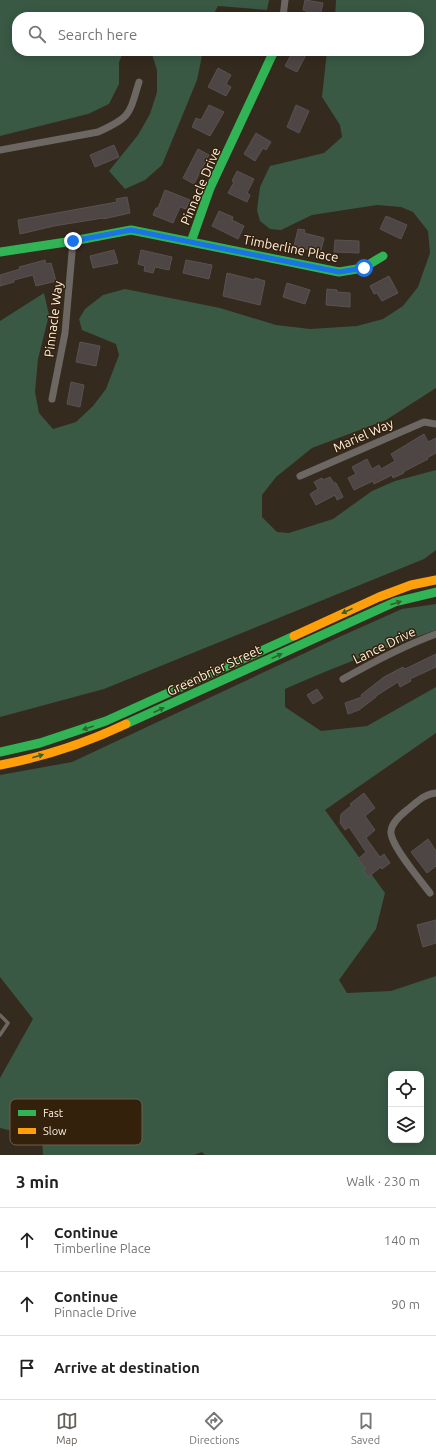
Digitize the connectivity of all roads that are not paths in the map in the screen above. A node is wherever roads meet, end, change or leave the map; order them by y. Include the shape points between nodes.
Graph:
1 (285, 0) edge
2 (284, 12) edge
3 (272, 56) edge
4 (139, 82) dead end
5 (0, 150) edge
6 (73, 241) junction
7 (191, 242) junction
8 (0, 252) edge
9 (383, 256) dead end
10 (52, 399) dead end
11 (436, 424) edge
12 (300, 476) dead end
13 (436, 580) edge
14 (436, 592) edge
15 (436, 634) edge
16 (343, 679) dead end
17 (110, 719) junction
18 (114, 730) junction
19 (0, 752) edge
20 (0, 765) edge
21 (436, 793) edge
22 (430, 893) dead end
23 (0, 1016) edge
24 (0, 1034) edge

1 - 2 street
3 - 7 main road, Pinnacle Drive via 210,188
4 - 5 street via 129,112 122,121 98,132
6 - 7 main road, Pinnacle Drive via 131,230
6 - 8 main road, Pinnacle Drive
6 - 10 street, Pinnacle Way via 66,333
7 - 9 main road, Timberline Place via 339,272 364,268
11 - 12 street, Mariel Way via 424,422
13 -> 17 main road, Greenbrier Street via 411,585 379,597
18 -> 14 main road, Greenbrier Street via 377,610 396,602
15 - 16 street, Lance Drive via 369,664
17 - 18 lane
17 -> 19 main road, Greenbrier Street via 59,738
20 -> 18 main road, Greenbrier Street via 67,748
21 - 22 street via 424,796 400,816 391,832 399,852
23 - 24 lane via 8,1023

